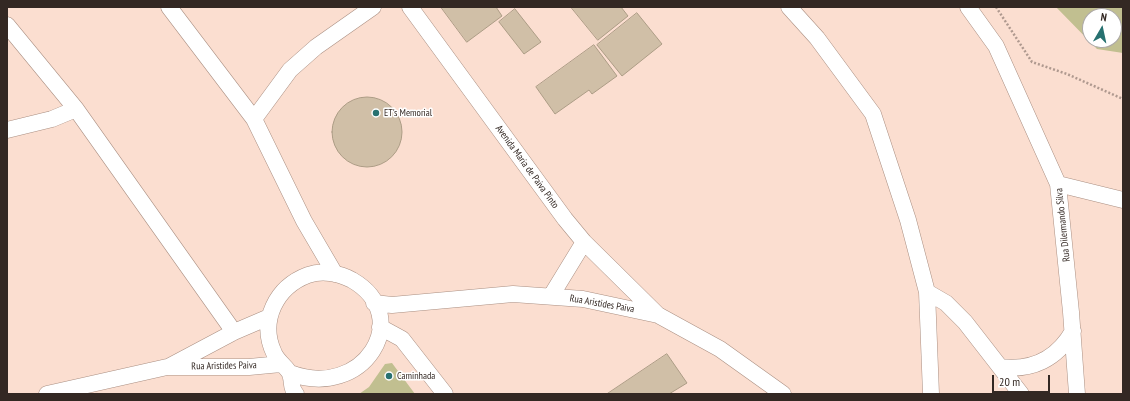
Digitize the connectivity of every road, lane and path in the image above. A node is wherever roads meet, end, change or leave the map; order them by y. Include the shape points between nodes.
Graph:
1 (169, 7) edge
2 (373, 7) edge
3 (410, 7) edge
4 (789, 7) edge
5 (968, 7) edge
6 (996, 7) edge
7 (7, 25) edge
8 (1123, 99) edge
9 (76, 109) junction
10 (254, 119) junction
11 (7, 130) edge
12 (1058, 184) junction
13 (1123, 200) edge
14 (584, 242) junction
15 (335, 274) junction
16 (927, 292) junction
17 (551, 296) junction
18 (374, 303) junction
19 (658, 315) junction
20 (269, 317) junction
21 (380, 327) junction
22 (1073, 331) junction
23 (234, 332) junction
24 (167, 367) junction
25 (1000, 367) junction
26 (285, 369) junction
27 (47, 394) edge
28 (296, 394) edge
29 (445, 394) edge
30 (783, 394) edge
31 (931, 394) edge
32 (1021, 394) edge
33 (1077, 394) edge

1 - 10 street
2 - 10 street via 316,47 290,70
3 - 14 street, Avenida Maria de Paiva Pinto
4 - 16 street via 817,38 873,114 908,220
5 - 12 street, Rua Dilermando Silva via 996,46
6 - 8 path via 1032,62 1067,74
7 - 9 street
9 - 11 street via 52,119
9 - 23 street
10 - 15 street via 304,221
12 - 13 street
12 - 22 street, Rua Dilermando Silva
14 - 17 street
14 - 19 street, Avenida Maria de Paiva Pinto
15 - 18 street via 358,284
15 - 20 street via 310,274 288,286 279,294
16 - 25 street via 946,304 965,322
16 - 31 street
17 - 18 street, Rua Aristides Paiva via 513,294 392,305
17 - 19 street, Rua Aristides Paiva via 583,299
18 - 21 street
19 - 30 street, Rua Aristides Paiva via 720,349
20 - 23 street, Rua Aristides Paiva
20 - 26 street via 270,342
21 - 26 street via 376,352 360,372 350,379 338,383 313,384
21 - 29 street via 402,339
22 - 25 street via 1059,351 1039,364 1013,369
22 - 33 street, Rua Dilermando Silva
23 - 24 street, Rua Aristides Paiva
24 - 26 street, Rua Aristides Paiva
24 - 27 street, Rua Aristides Paiva
25 - 32 street
26 - 28 street via 292,390

